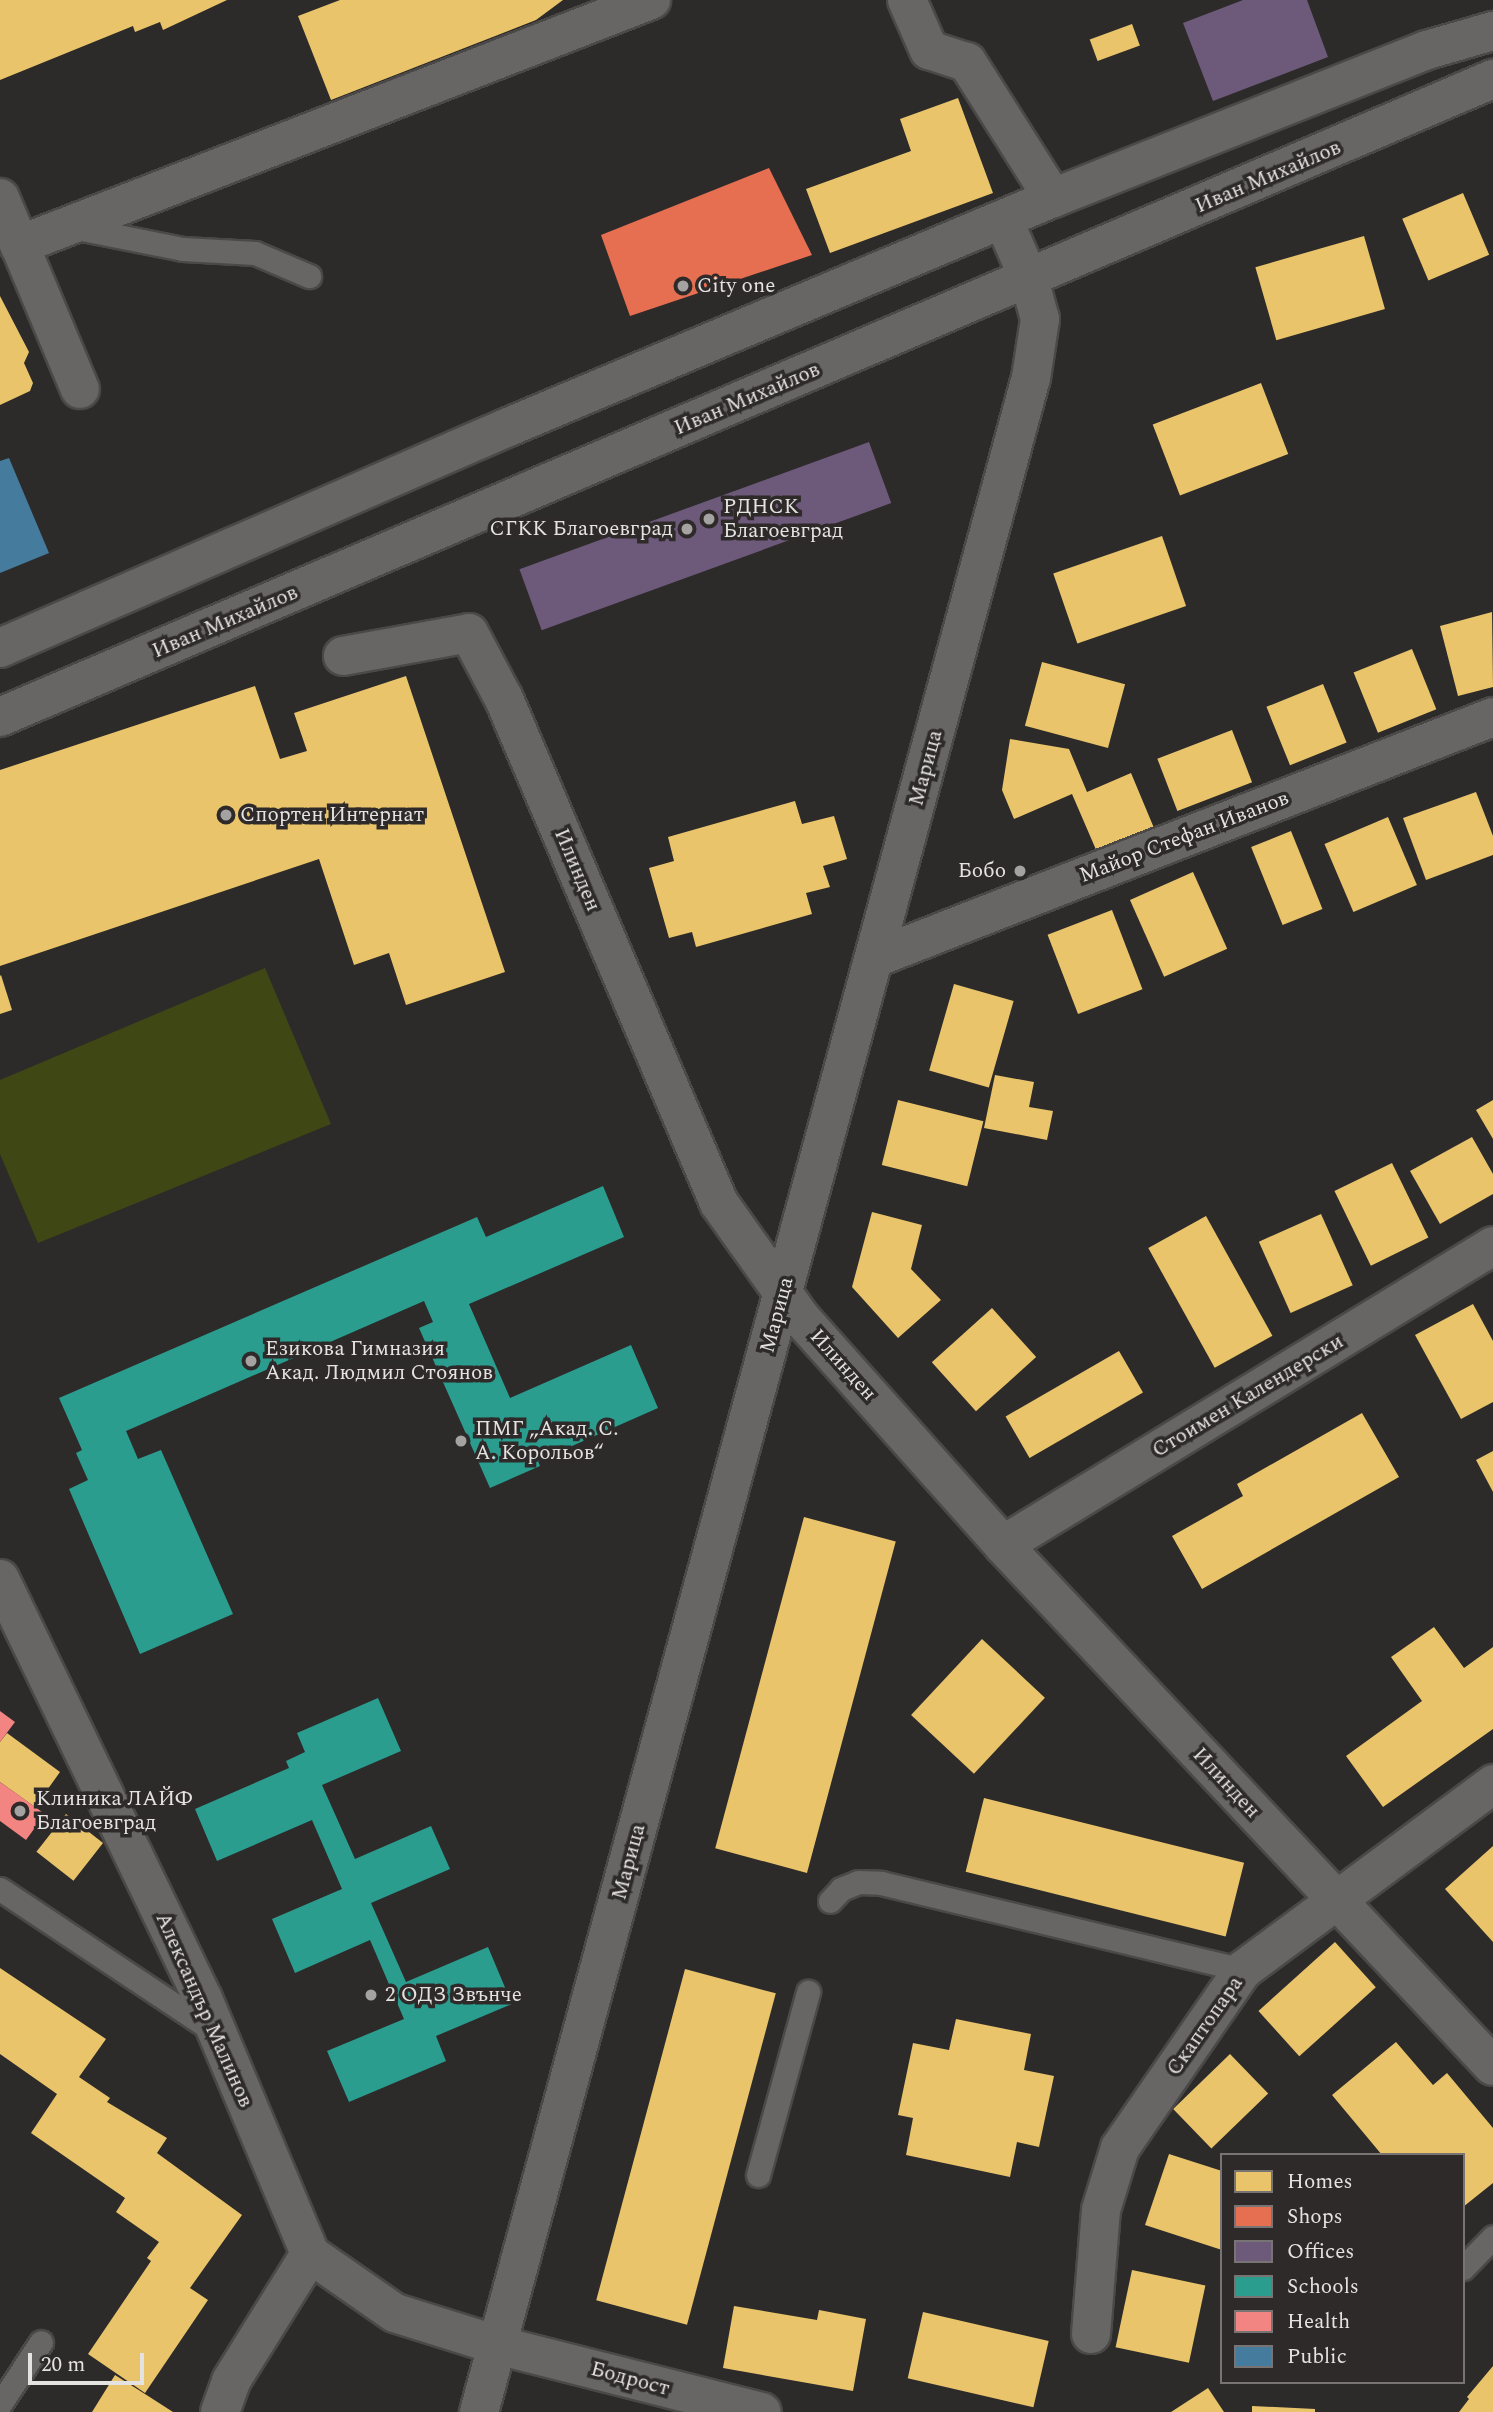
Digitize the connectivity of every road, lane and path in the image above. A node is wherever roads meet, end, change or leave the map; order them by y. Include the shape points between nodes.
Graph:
1 (650, 0) edge
2 (908, 0) edge
3 (1493, 31) edge
4 (1493, 79) edge
5 (0, 198) edge
6 (1053, 198) junction
7 (1003, 219) junction
8 (72, 227) junction
9 (19, 245) junction
10 (309, 276) dead end
11 (1029, 279) junction
12 (80, 389) dead end
13 (0, 648) edge
14 (343, 656) dead end
15 (1493, 716) edge
16 (0, 717) edge
17 (875, 958) junction
18 (1493, 1246) edge
19 (784, 1292) junction
20 (1003, 1545) junction
21 (0, 1579) edge
22 (8, 1629) edge
23 (1493, 1784) edge
24 (0, 1889) edge
25 (830, 1901) dead end
26 (1338, 1903) junction
27 (1243, 1970) junction
28 (808, 1992) dead end
29 (218, 2033) junction
30 (1493, 2066) edge
31 (758, 2175) dead end
32 (1493, 2237) edge
33 (310, 2254) junction
34 (1465, 2266) edge
35 (1091, 2334) dead end
36 (41, 2342) dead end
37 (497, 2345) junction
38 (0, 2403) edge
39 (220, 2412) edge
40 (479, 2412) edge
41 (762, 2412) edge

1 - 8 street
2 - 6 street via 929,50 967,62
3 - 6 street via 1427,50
4 - 11 street, Иван Михайлов
5 - 9 street
6 - 7 street
7 - 11 street, Марица
7 - 13 street
8 - 9 street
8 - 10 lane via 183,249 256,253
9 - 12 street
11 - 16 street, Иван Михайлов
11 - 17 street, Марица via 1040,319 1031,378
14 - 19 street, Илинден via 469,633 504,699 719,1203
15 - 17 street, Майор Стефан Иванов
17 - 19 street, Марица
18 - 20 street, Стоимен Календерски
19 - 20 street, Илинден via 800,1317
19 - 37 street, Марица
20 - 26 street, Илинден
21 - 22 street, Александър Малинов
22 - 29 street, Александър Малинов
23 - 26 street, Скаптопара
24 - 29 lane
25 - 27 lane via 841,1889 858,1882 881,1883
26 - 27 street, Скаптопара
26 - 30 street, Илинден
27 - 35 street, Скаптопара via 1120,2148 1101,2210
28 - 31 lane
29 - 33 street, Александър Малинов
32 - 34 lane
33 - 37 street via 395,2314
33 - 39 street via 231,2381
36 - 38 lane
37 - 40 street, Марица
37 - 41 street, Бодрост

